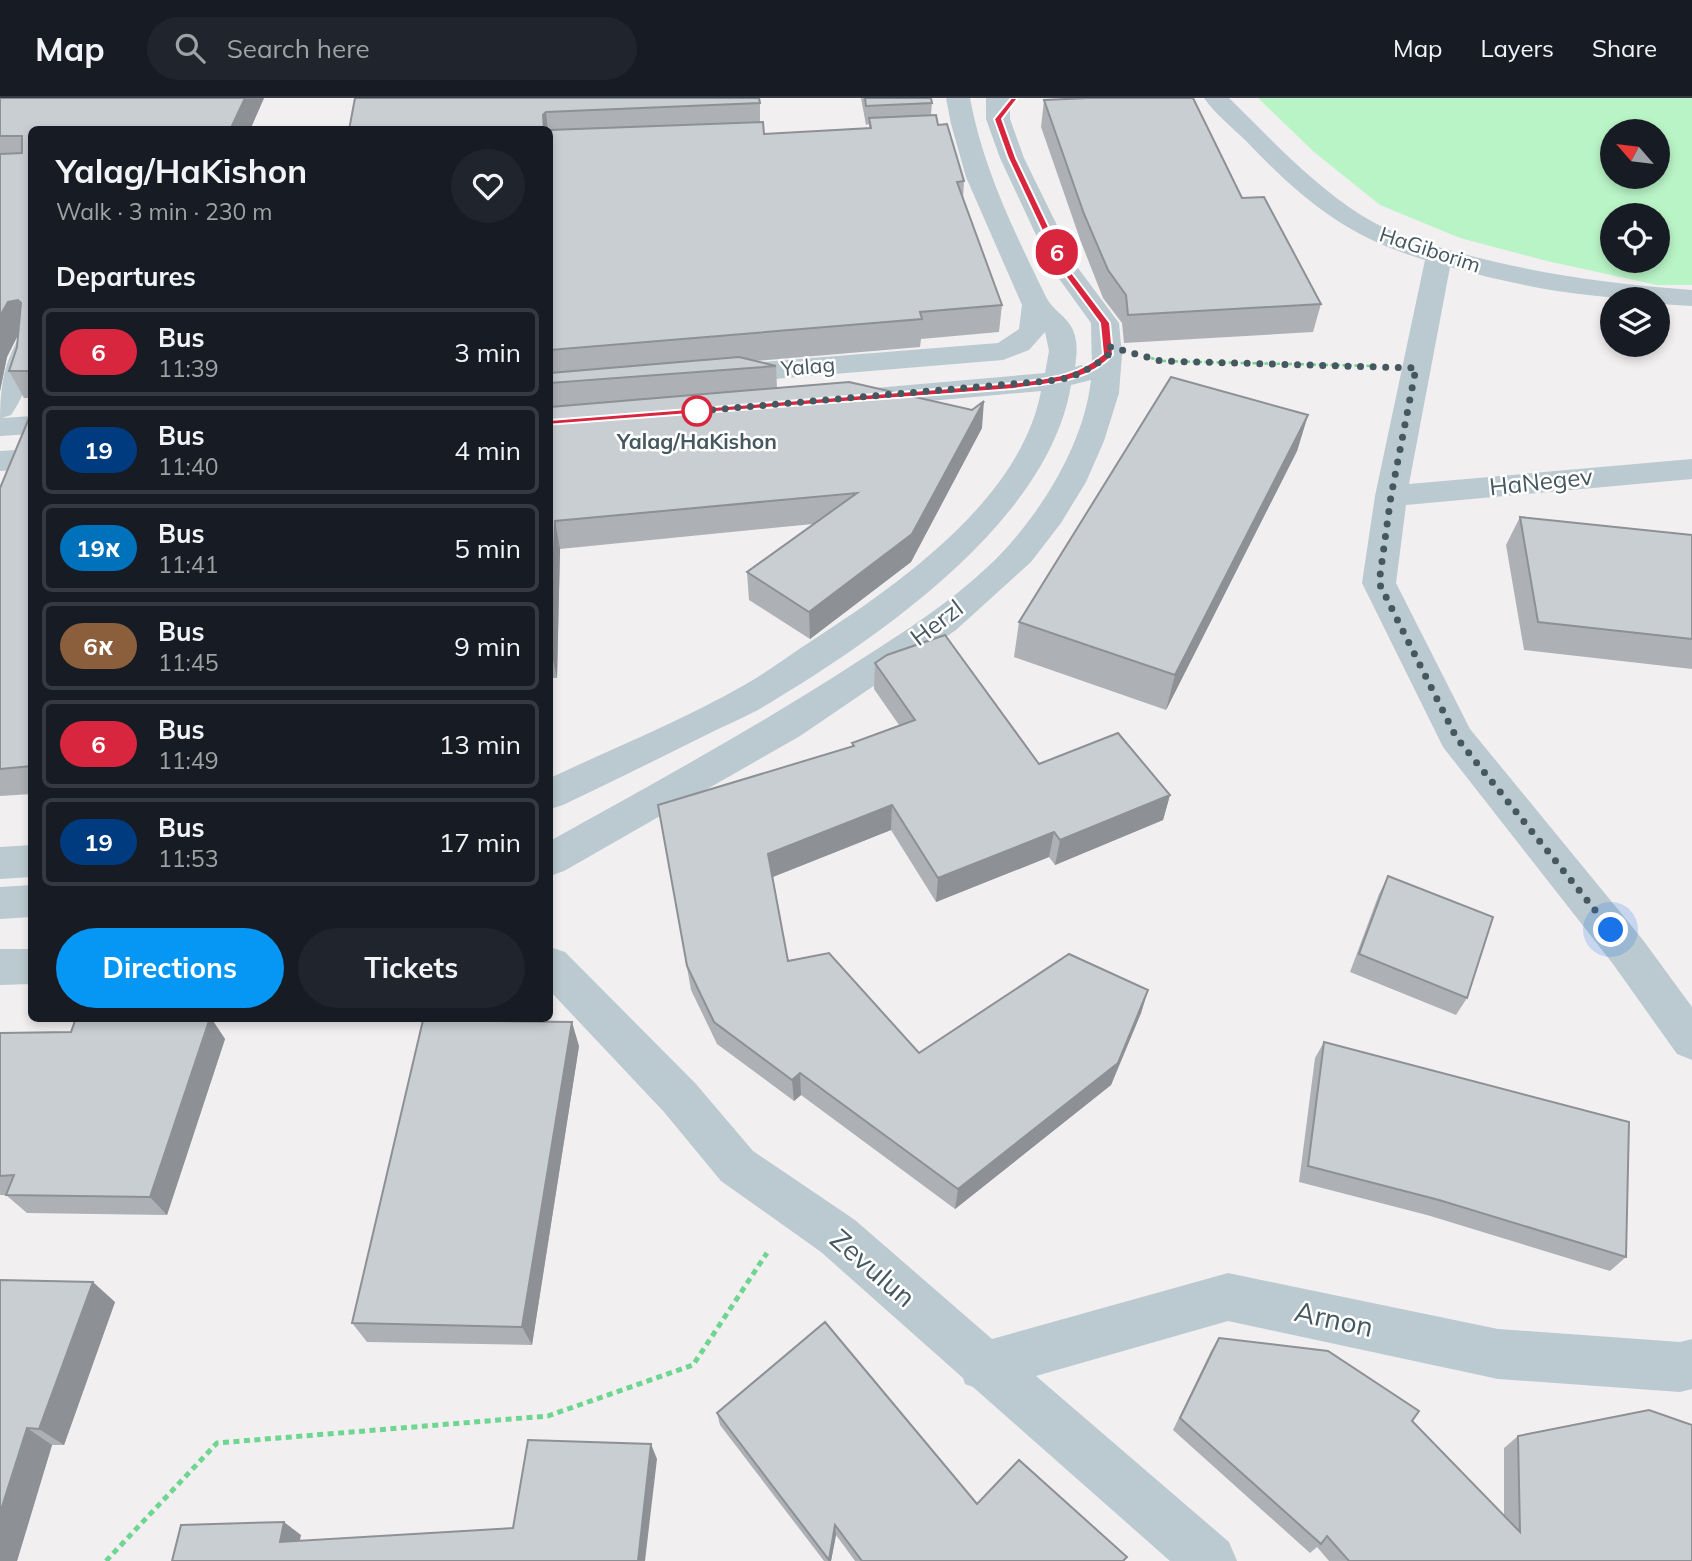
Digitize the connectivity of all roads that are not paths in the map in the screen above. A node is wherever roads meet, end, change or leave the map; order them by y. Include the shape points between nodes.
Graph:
1 (1216, 98) edge
2 (1003, 105) edge
3 (954, 116) edge
4 (1439, 256) junction
5 (1692, 298) edge
6 (1036, 305) junction
7 (28, 347) edge
8 (1108, 351) junction
9 (701, 376) edge
10 (1058, 380) junction
11 (822, 401) edge
12 (0, 409) edge
13 (28, 425) edge
14 (0, 427) edge
15 (28, 458) edge
16 (0, 461) edge
17 (1692, 469) edge
18 (1391, 496) junction
19 (553, 794) edge
20 (553, 858) edge
21 (28, 861) edge
22 (0, 863) edge
23 (28, 901) edge
24 (0, 903) edge
25 (0, 967) edge
26 (28, 967) edge
27 (553, 967) edge
28 (1692, 1041) edge
29 (1692, 1364) edge
30 (983, 1366) junction
31 (1210, 1561) edge

1 - 4 street, HaGiborim via 1352,221
2 - 8 street via 1012,158 1065,269 1105,323
3 - 6 street
4 - 5 street, HaGiborim via 1550,282
4 - 18 street
6 - 9 street, Yalag via 1034,330 1003,351
6 - 10 street, Herzl via 1059,329 1063,351
7 - 12 street
8 - 10 street via 1093,368
8 - 20 street, Herzl via 1104,393 1089,441 1050,516 1019,554 944,622 787,726
10 - 11 street
10 - 19 street, Herzl via 1040,441 1013,482 975,532 900,599 758,693
13 - 14 street
15 - 16 street
17 - 18 street, HaNegev
18 - 28 street via 1379,583 1456,737 1628,952
21 - 22 street
23 - 24 street
25 - 26 street
27 - 30 street, Zevulun via 680,1098 737,1166 838,1236
29 - 30 street, Arnon via 1680,1367 1498,1353 1228,1297
30 - 31 street, Zevulun

